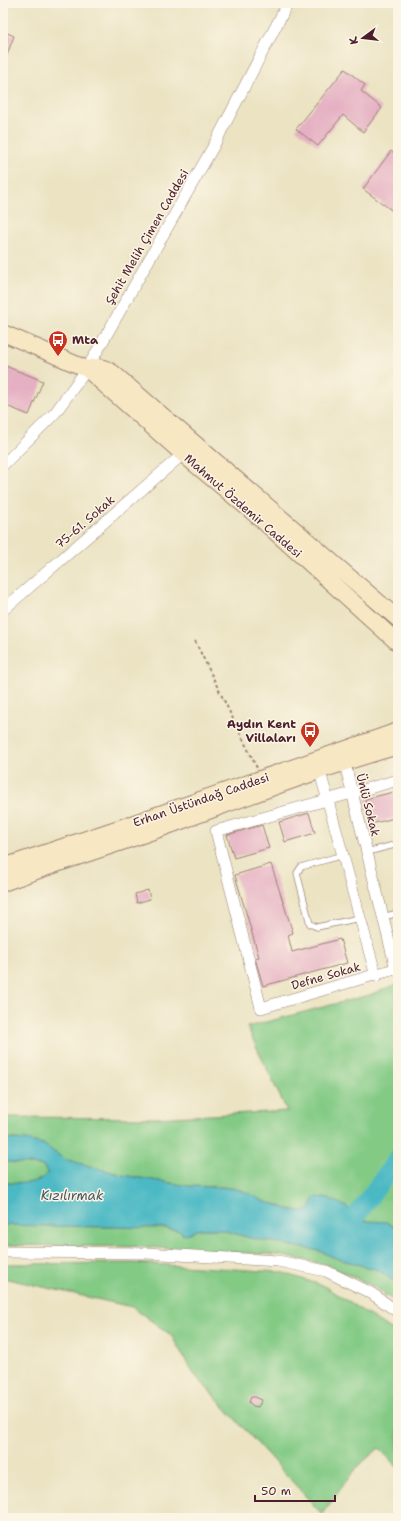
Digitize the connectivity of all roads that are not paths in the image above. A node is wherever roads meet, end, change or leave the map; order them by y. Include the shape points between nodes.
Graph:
1 (288, 3) edge
2 (3, 333) edge
3 (87, 369) junction
4 (183, 454) junction
5 (3, 466) edge
6 (3, 610) edge
7 (398, 619) edge
8 (398, 643) edge
9 (398, 731) edge
10 (398, 746) edge
11 (345, 764) junction
12 (320, 772) junction
13 (398, 780) edge
14 (352, 793) junction
15 (328, 799) junction
16 (398, 844) edge
17 (367, 852) junction
18 (343, 855) junction
19 (3, 867) edge
20 (3, 883) edge
21 (398, 913) edge
22 (383, 917) junction
23 (360, 918) junction
24 (397, 969) edge
25 (376, 976) junction
26 (3, 1252) edge
27 (398, 1312) edge

1 - 3 street, Şehit Melih Çimen Caddesi via 213,147
2 - 3 street, Mahmut Özdemir Caddesi
3 - 4 street, Mahmut Özdemir Caddesi
3 - 5 street, Şehit Melih Çimen Caddesi via 56,413
3 - 7 street, Mahmut Özdemir Caddesi via 96,366 113,373
4 - 6 street, 75-61. Sokak
4 - 8 street, Mahmut Özdemir Caddesi via 261,519
9 - 19 street, Erhan Üstündağ Caddesi
10 - 11 street, Erhan Üstündağ Caddesi
11 - 12 street, Erhan Üstündağ Caddesi
11 - 14 street, Ünlü Sokak
12 - 15 street
12 - 20 street, Erhan Üstündağ Caddesi
13 - 14 street
14 - 15 street
14 - 17 street, Ünlü Sokak
15 - 18 street
15 - 25 street, Defne Sokak via 216,831 261,1008
16 - 17 lane, Ünlü Sokak
17 - 22 street, Ünlü Sokak
18 - 23 street
18 - 23 lane via 301,867 297,873 310,924 317,927
21 - 22 lane
22 - 24 street, Ünlü Sokak
23 - 25 street
24 - 25 street, Defne Sokak
26 - 27 street via 146,1253 278,1261 326,1271 372,1293

